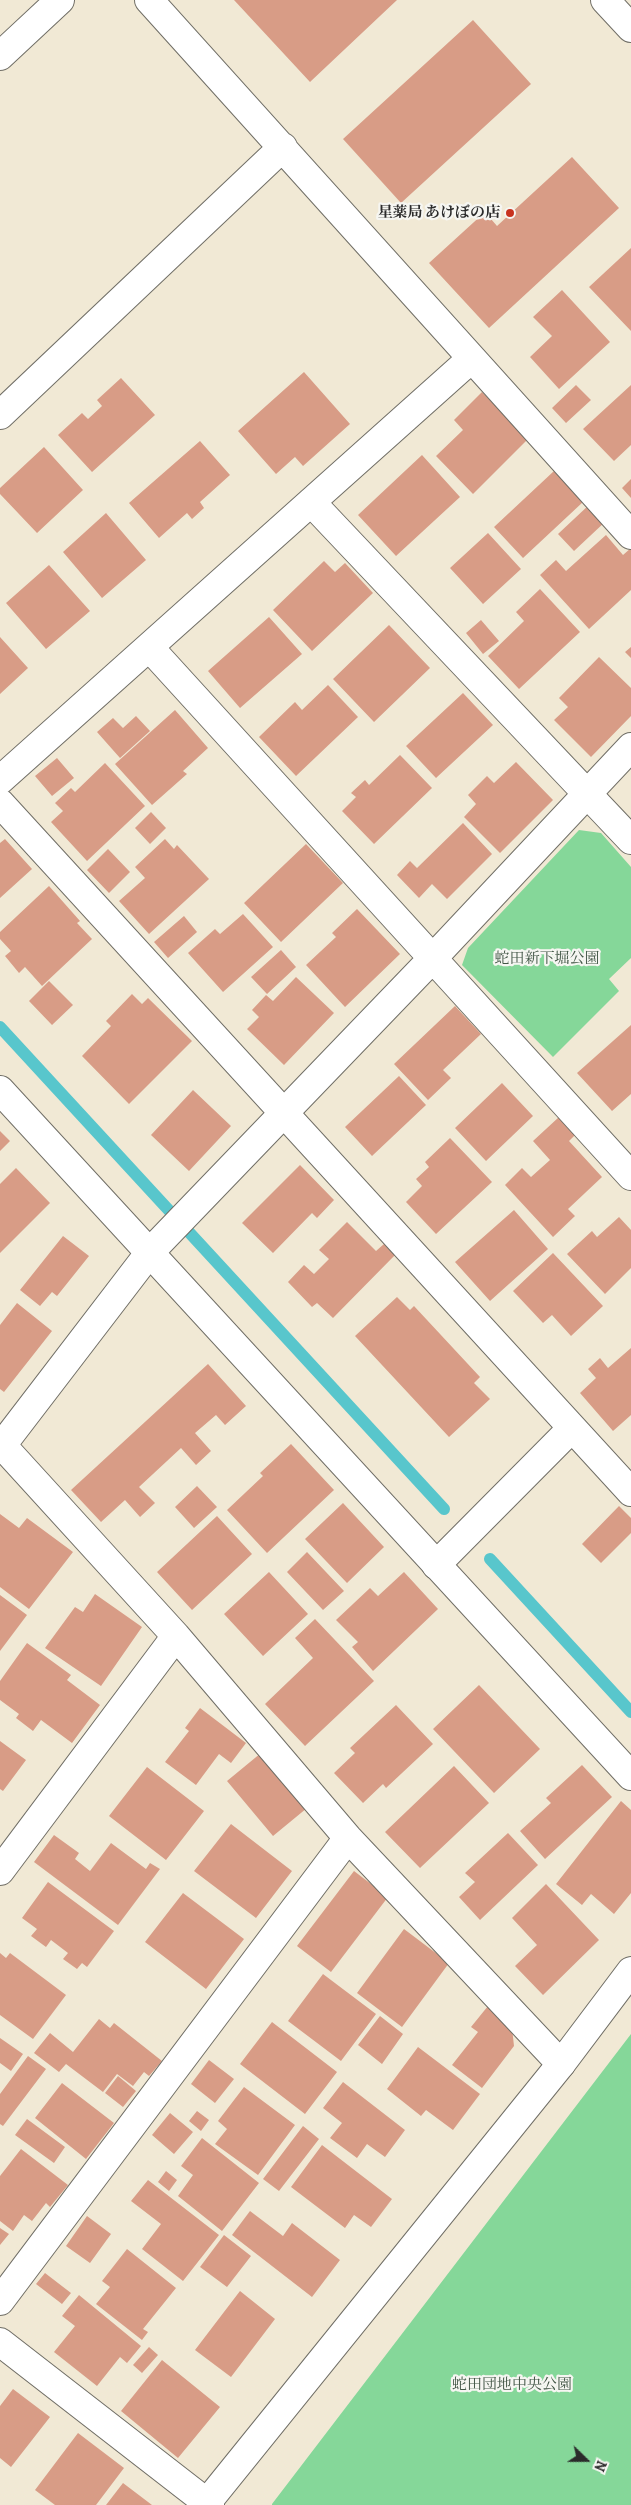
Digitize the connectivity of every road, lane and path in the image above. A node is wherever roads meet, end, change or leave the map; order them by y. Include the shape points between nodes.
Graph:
1 (60, 0) edge
2 (149, 0) edge
3 (605, 0) edge
4 (631, 28) edge
5 (0, 56) edge
6 (283, 147) junction
7 (471, 359) junction
8 (0, 415) edge
9 (311, 502) junction
10 (631, 535) edge
11 (149, 647) junction
12 (631, 747) edge
13 (0, 780) edge
14 (588, 793) junction
15 (0, 803) edge
16 (631, 840) edge
17 (432, 959) junction
18 (0, 1090) edge
19 (284, 1112) junction
20 (631, 1176) edge
21 (150, 1252) junction
22 (572, 1428) junction
23 (1, 1445) edge
24 (631, 1492) edge
25 (436, 1565) junction
26 (176, 1636) junction
27 (631, 1776) edge
28 (348, 1838) junction
29 (0, 1871) edge
30 (631, 1971) edge
31 (560, 2064) junction
32 (0, 2301) edge
33 (0, 2342) edge
34 (207, 2504) edge

1 - 5 street
2 - 6 street
3 - 4 street
6 - 7 street
6 - 8 street
7 - 9 street
7 - 10 street
9 - 11 street
9 - 14 street
11 - 13 street
11 - 17 street
12 - 14 street
14 - 16 street
14 - 17 street
15 - 19 street
17 - 19 street
17 - 20 street
18 - 21 street
19 - 21 street
19 - 22 street
21 - 23 street
21 - 25 street
22 - 24 street
22 - 25 street
23 - 26 street
25 - 27 street
26 - 28 street
26 - 29 street
28 - 31 street
28 - 32 street
30 - 31 street
31 - 34 street
33 - 34 street

